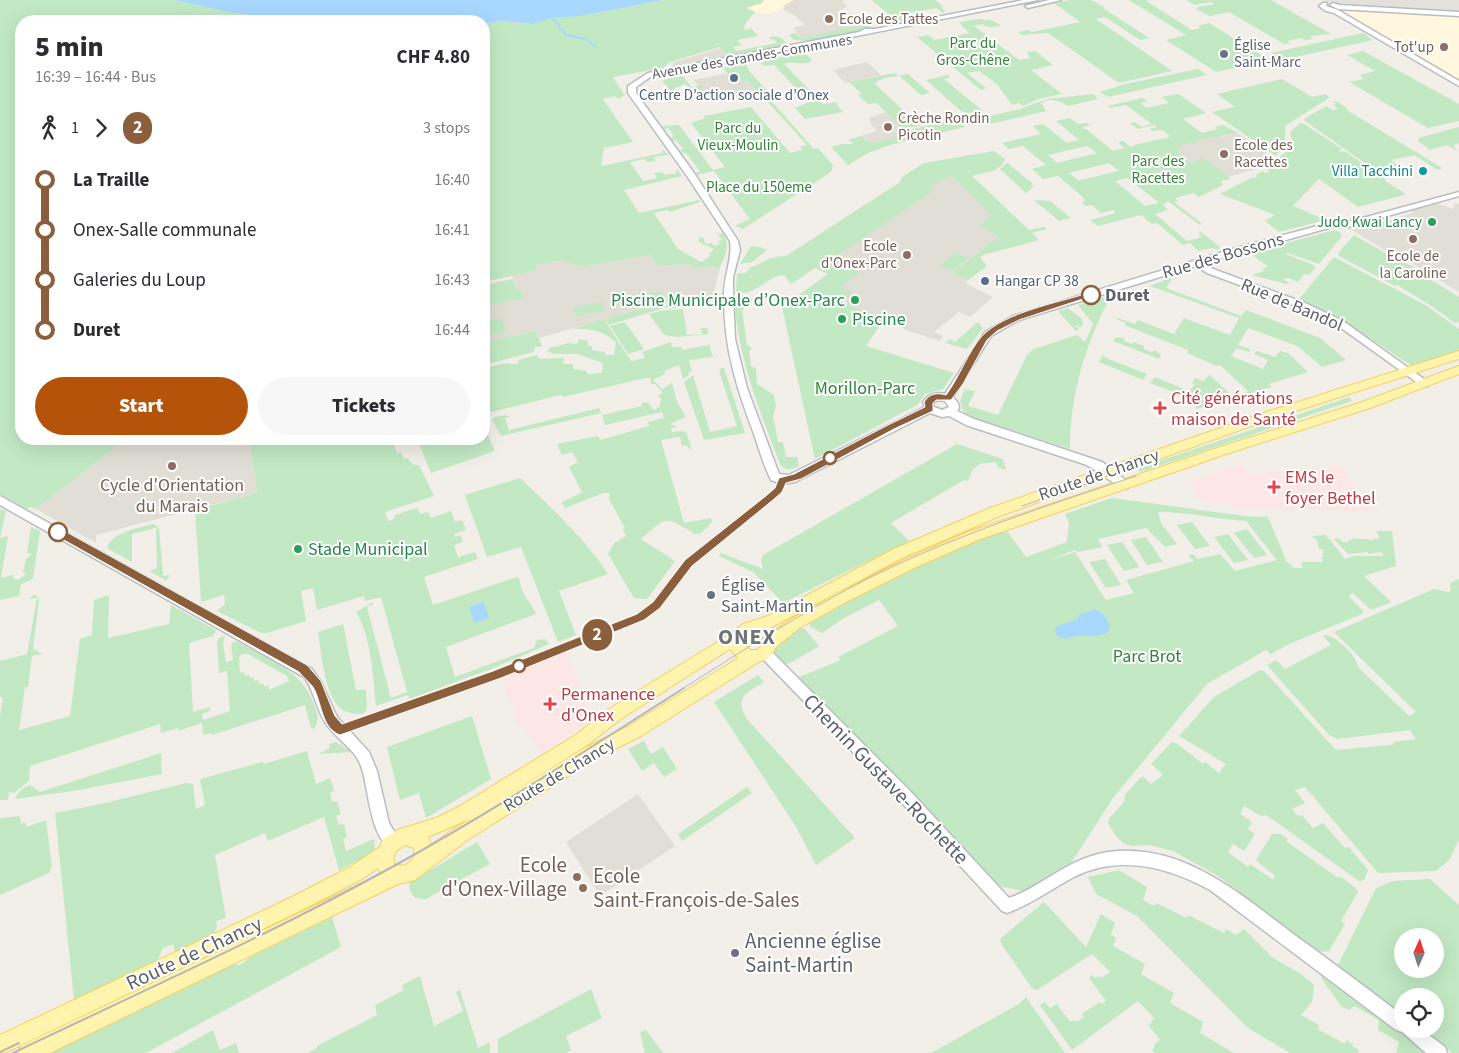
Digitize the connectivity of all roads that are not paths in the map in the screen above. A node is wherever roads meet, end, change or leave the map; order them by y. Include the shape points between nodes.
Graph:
1 (1035, 0) edge
2 (1058, 0) edge
3 (1318, 0) edge
4 (1337, 9) junction
5 (992, 11) junction
6 (1459, 14) edge
7 (1459, 84) edge
8 (1459, 186) edge
9 (1459, 194) edge
10 (1351, 220) junction
11 (1197, 263) junction
12 (1459, 355) edge
13 (1459, 370) edge
14 (1408, 371) junction
15 (1425, 384) junction
16 (948, 398) junction
17 (930, 409) junction
18 (951, 412) junction
19 (1107, 472) junction
20 (1124, 485) junction
21 (0, 500) edge
22 (752, 628) junction
23 (737, 637) junction
24 (763, 651) junction
25 (395, 844) junction
26 (418, 866) junction
27 (397, 875) junction
28 (1394, 1018) edge
29 (1420, 1038) edge
30 (0, 1045) edge
31 (28, 1053) edge
32 (1439, 1053) edge

1 - 5 street
2 - 5 street
3 - 4 street via 1325,4 1323,8
4 - 6 street
4 - 7 street
5 - 17 street, Avenue des Grandes-Communes via 991,15 981,13 645,77 632,84 631,92 736,245 729,278 732,349 742,388 775,477 791,480
8 - 10 street, Rue des Bossons
9 - 10 street, Rue des Bossons
10 - 11 street, Rue des Bossons
11 - 14 street, Rue de Bandol via 1335,320
11 - 16 street, Rue des Bossons via 1043,309 1000,326 984,339
12 - 14 main road, Route de Chancy
13 - 15 main road, Route de Chancy
14 - 15 street, Rue de Bandol
14 - 19 main road, Route de Chancy
15 - 20 main road, Route de Chancy
16 - 17 street via 933,397 928,402
16 - 18 street via 954,406
17 - 18 street via 939,414
18 - 19 street via 970,422 1088,460
19 - 20 street
19 - 22 main road, Route de Chancy via 933,537
20 - 24 main road, Route de Chancy via 930,554 793,625
21 - 25 street via 303,669 317,684 331,720 366,760 384,830
22 - 23 main road
22 - 24 main road via 766,633
23 - 24 main road via 736,645 744,655
23 - 25 main road, Route de Chancy via 466,812
24 - 26 main road, Route de Chancy via 635,731 597,749 460,835
24 - 28 street, Chemin Gustave-Rochette via 1007,906 1034,896 1070,872 1104,860 1142,858 1174,865 1215,885
25 - 26 main road via 417,838 424,846 424,855
25 - 27 main road via 384,859 386,868
25 - 30 main road, Route de Chancy via 356,873 294,905
26 - 27 main road via 407,874
27 - 31 main road, Route de Chancy
29 - 32 street

